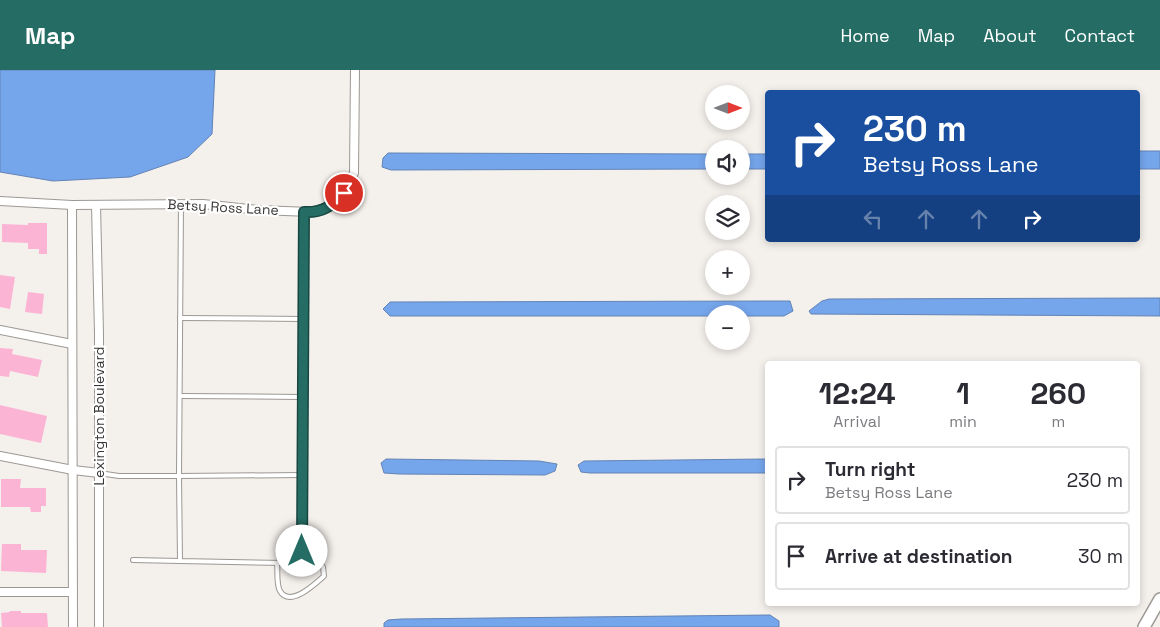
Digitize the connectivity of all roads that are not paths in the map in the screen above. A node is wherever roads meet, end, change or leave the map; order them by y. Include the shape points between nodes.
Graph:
1 (354, 70) edge
2 (0, 201) edge
3 (181, 204) junction
4 (72, 205) junction
5 (96, 205) junction
6 (304, 212) junction
7 (180, 318) junction
8 (303, 319) junction
9 (0, 330) edge
10 (72, 344) junction
11 (180, 396) junction
12 (303, 397) junction
13 (0, 456) edge
14 (73, 470) junction
15 (99, 473) junction
16 (302, 475) junction
17 (179, 476) junction
18 (302, 544) junction
19 (133, 560) dead end
20 (180, 561) junction
21 (277, 563) junction
22 (0, 592) edge
23 (73, 592) junction
24 (1160, 599) edge
25 (73, 627) edge
26 (99, 627) edge
27 (1144, 627) edge

1 - 6 street, Betsy Ross Lane via 354,173 344,193 329,207
2 - 4 street, Betsy Ross Lane
3 - 5 street, Betsy Ross Lane
3 - 6 street, Betsy Ross Lane
3 - 7 lane
4 - 5 street, Betsy Ross Lane
4 - 10 street, Lexington Boulevard
5 - 15 street, Lexington Boulevard
6 - 8 lane
7 - 8 lane
7 - 11 lane
8 - 12 lane
9 - 10 street
10 - 14 street, Lexington Boulevard
11 - 12 lane
11 - 17 lane
12 - 16 lane
13 - 14 street
14 - 15 street
14 - 23 street, Lexington Boulevard
15 - 17 lane
15 - 26 street, Lexington Boulevard
16 - 17 lane
16 - 18 lane
17 - 20 lane
18 - 21 lane via 302,551 294,559
18 - 21 lane via 323,567 324,576 312,586 295,597 287,597 279,587
19 - 20 lane
20 - 21 lane
22 - 23 street
23 - 25 street, Lexington Boulevard
24 - 27 main road

